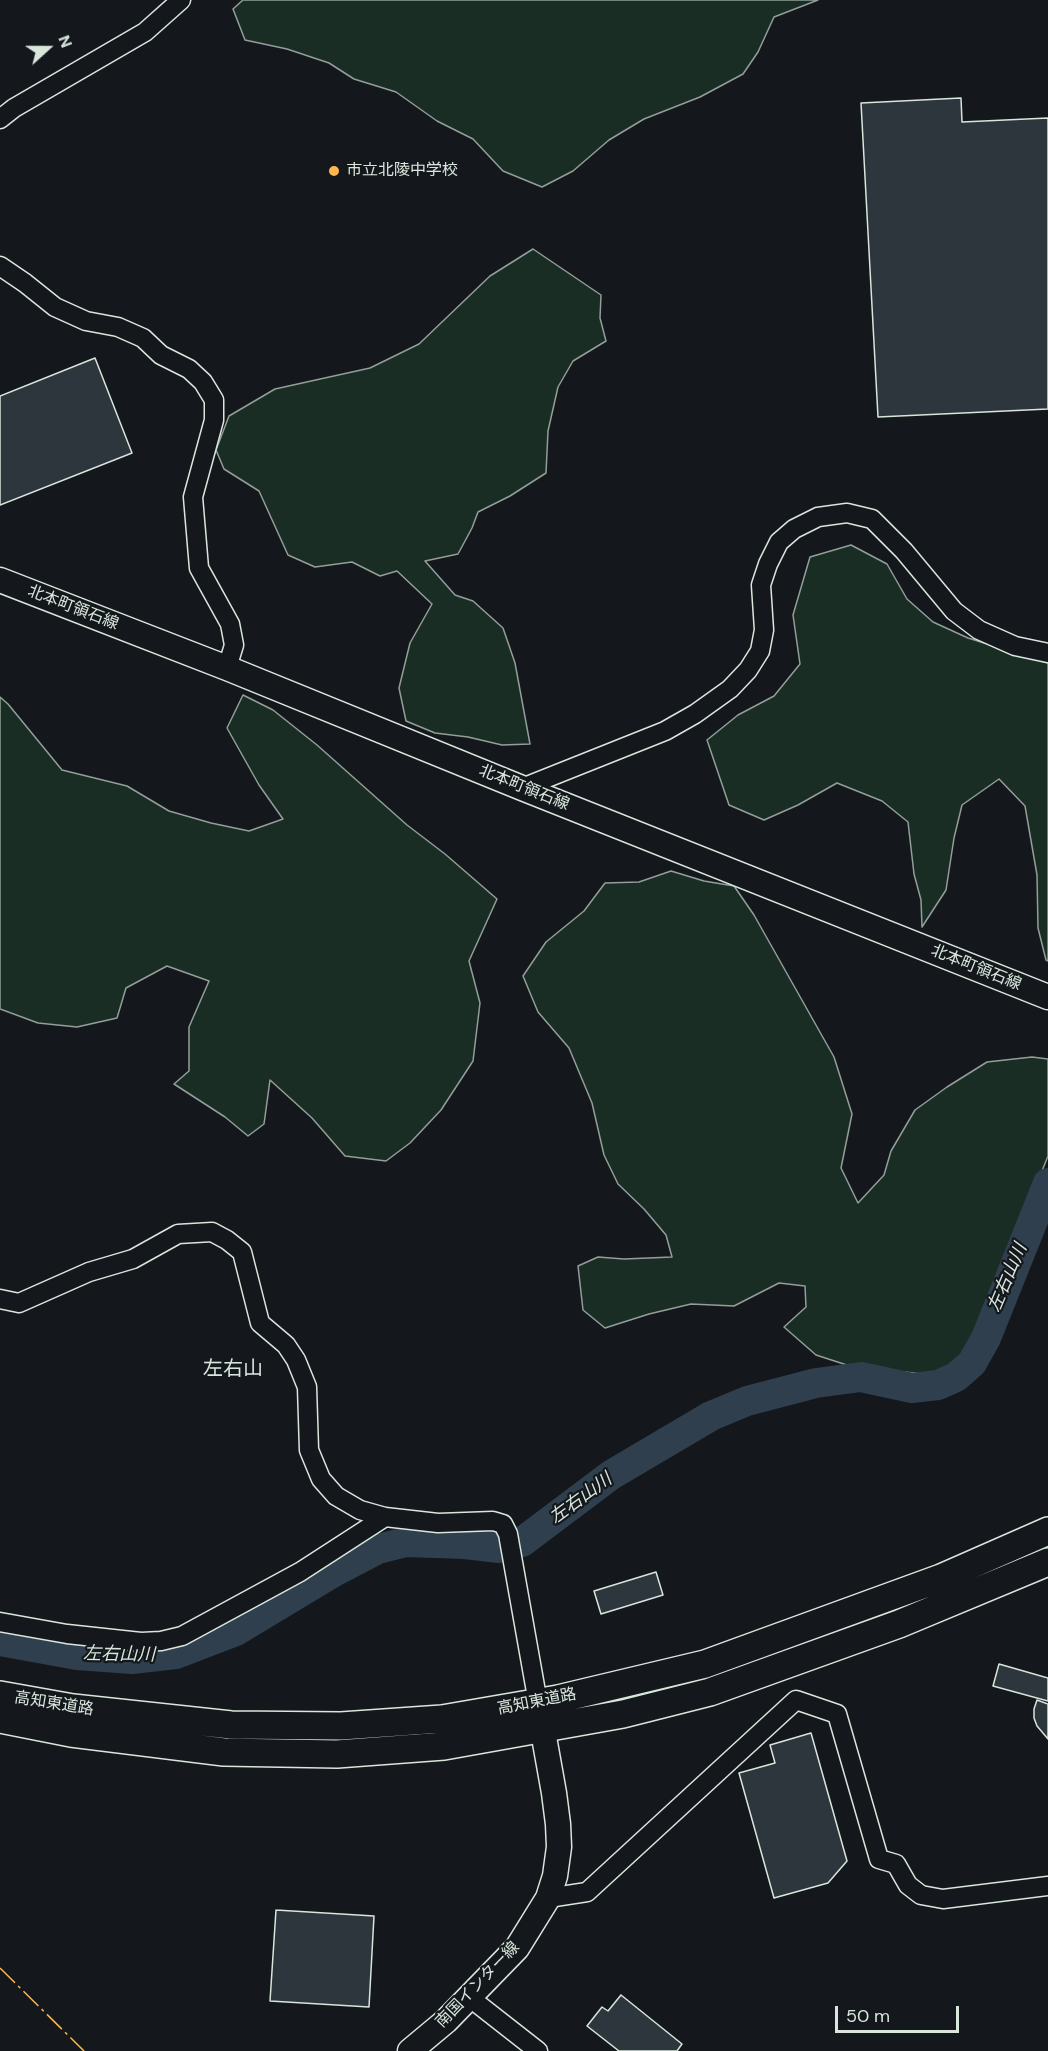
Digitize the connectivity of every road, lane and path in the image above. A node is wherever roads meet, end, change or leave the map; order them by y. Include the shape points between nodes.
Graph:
1 (182, 0) edge
2 (0, 119) edge
3 (0, 266) edge
4 (0, 580) edge
5 (1048, 653) edge
6 (227, 668) junction
7 (522, 788) junction
8 (1048, 997) edge
9 (0, 1299) edge
10 (385, 1517) junction
11 (1048, 1531) edge
12 (1048, 1562) edge
13 (0, 1622) edge
14 (0, 1695) edge
15 (538, 1703) junction
16 (0, 1719) edge
17 (542, 1730) junction
18 (1048, 1886) edge
19 (548, 1898) junction
20 (469, 1997) junction
21 (410, 2051) edge
22 (538, 2051) edge

1 - 2 street via 145,32
3 - 6 street via 55,307 143,338 161,355 189,369 214,400 214,420 193,496 199,568 230,624 234,645
4 - 6 main road, 北本町領石線
5 - 7 street via 1015,646 979,630 954,611 872,519 847,513 819,517 794,529 779,542 761,585 764,630 760,651 730,689 665,731
6 - 7 main road, 北本町領石線
7 - 8 main road, 北本町領石線
9 - 10 street via 19,1304 89,1272 133,1259 178,1234 212,1232 227,1240 242,1252 260,1323 286,1345 308,1387 309,1450 321,1479 336,1496 360,1510
10 - 13 street via 300,1572 182,1636 141,1642
10 - 15 street via 503,1524
11 - 15 highway, 高知東道路 via 941,1578 705,1664
12 - 17 highway, 高知東道路 via 899,1624 711,1692
14 - 15 highway, 高知東道路 via 73,1708 231,1725 341,1726 442,1719
15 - 17 main road, 南国インター線
16 - 17 highway, 高知東道路 via 71,1733 224,1752 337,1754 444,1746
17 - 19 main road, 南国インター線 via 559,1847
18 - 19 street via 943,1899 921,1895 908,1885 896,1864 879,1859 837,1714 796,1700 587,1892
19 - 20 main road, 南国インター線 via 517,1948
20 - 21 main road, 南国インター線
20 - 22 street

